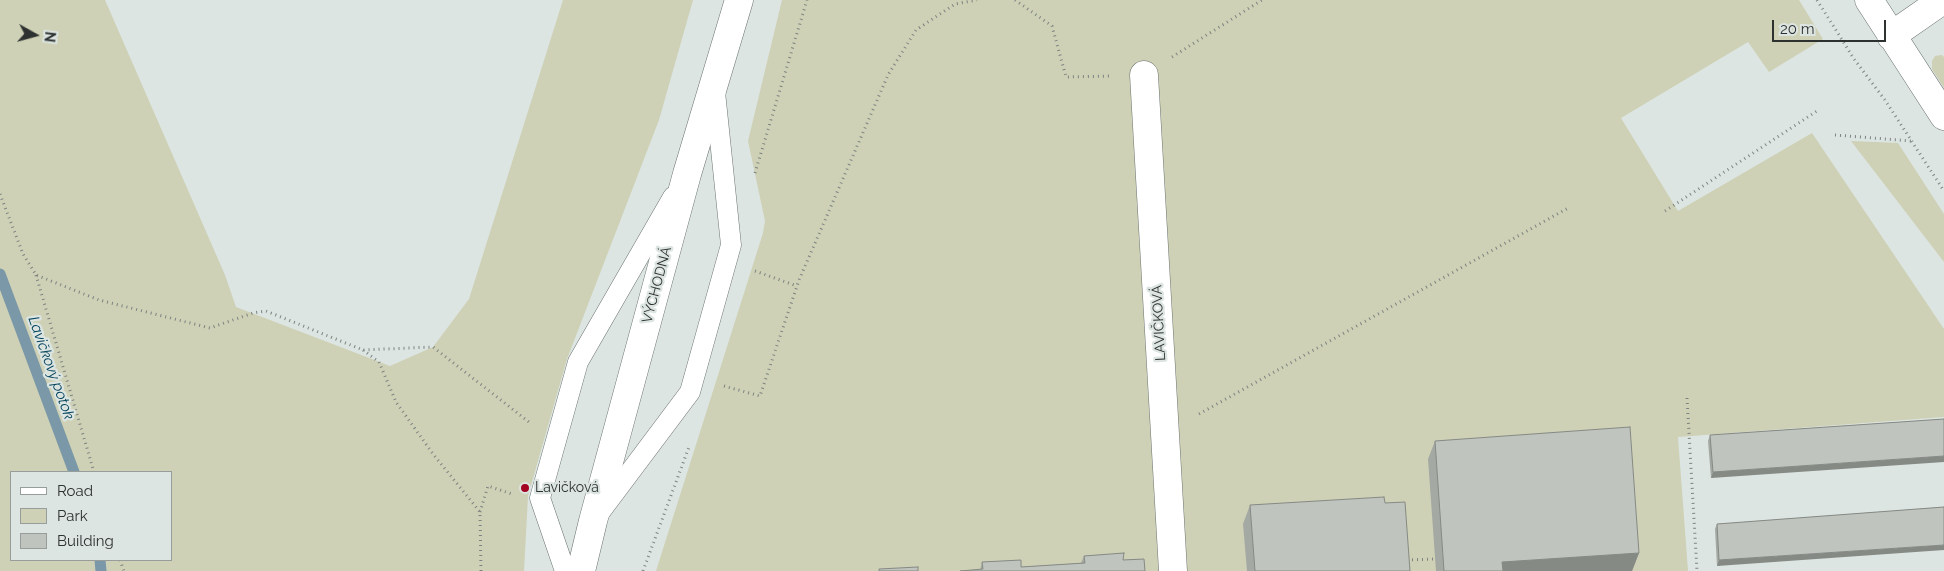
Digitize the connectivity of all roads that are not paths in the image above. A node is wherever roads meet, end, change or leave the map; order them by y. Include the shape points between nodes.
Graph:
1 (738, 0) edge
2 (1869, 0) edge
3 (1940, 5) edge
4 (1891, 36) junction
5 (1144, 75) road end
6 (714, 84) junction
7 (1944, 116) edge
8 (687, 174) junction
9 (593, 521) junction
10 (565, 571) edge
11 (581, 571) edge
12 (1174, 571) edge

1 - 6 street, VÝCHODNÁ
2 - 4 street
3 - 4 street
4 - 7 street
5 - 12 street, LAVIČKOVÁ
6 - 8 street, VÝCHODNÁ
6 - 9 lane via 731,245 690,392
8 - 9 street, VÝCHODNÁ
8 - 10 lane via 578,362 540,498
9 - 11 street, VÝCHODNÁ

